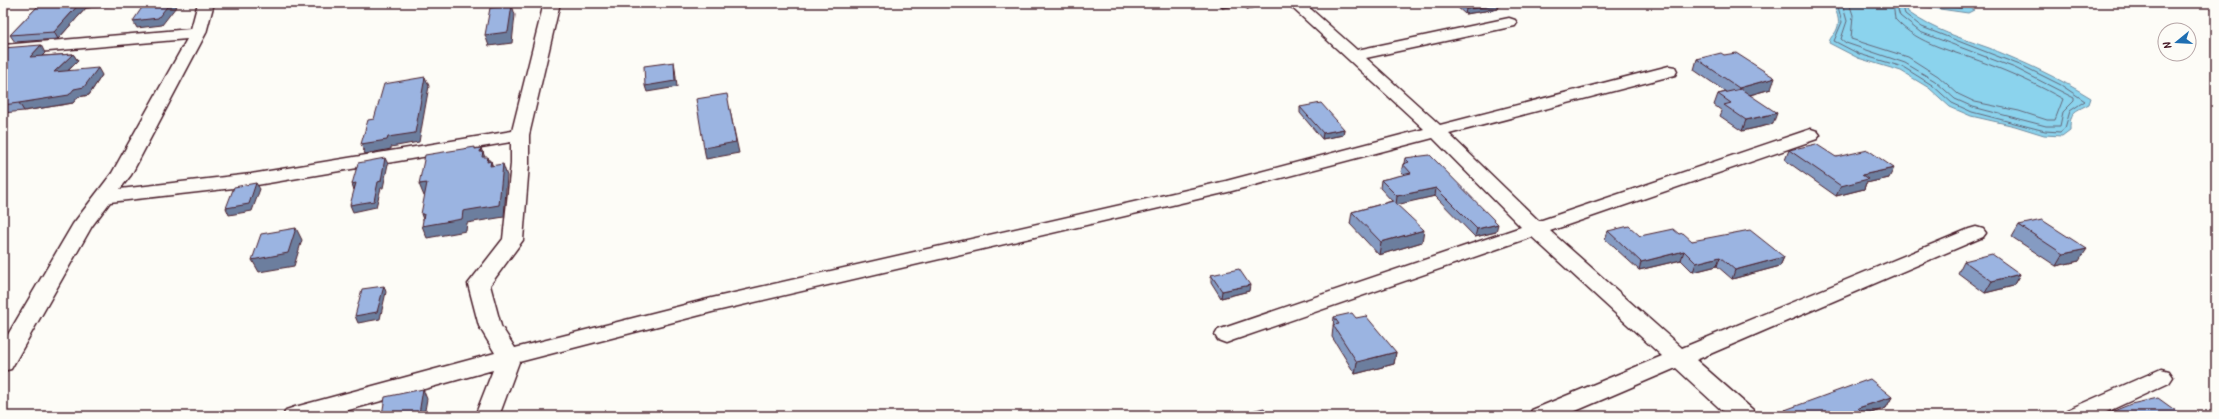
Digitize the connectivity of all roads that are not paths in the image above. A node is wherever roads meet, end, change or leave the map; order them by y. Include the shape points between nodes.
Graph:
1 (206, 3) edge
2 (552, 3) edge
3 (1295, 3) edge
4 (1509, 23) dead end
5 (198, 33) junction
6 (3, 50) edge
7 (1353, 56) junction
8 (1669, 71) dead end
9 (1437, 132) junction
10 (520, 135) junction
11 (1811, 135) dead end
12 (104, 197) junction
13 (1536, 230) junction
14 (1976, 233) dead end
15 (1226, 335) dead end
16 (509, 357) junction
17 (1678, 357) junction
18 (3, 363) edge
19 (2160, 377) dead end
20 (295, 416) edge
21 (487, 416) edge
22 (1541, 416) edge
23 (1744, 416) edge
24 (2076, 416) edge

1 - 5 street
2 - 10 street
3 - 7 street
4 - 7 street
5 - 6 street
5 - 12 street via 121,175
7 - 9 street
8 - 9 street
9 - 13 street
9 - 16 street via 1228,186 712,305
10 - 12 street via 251,180
10 - 16 street via 513,240 479,284 490,326
11 - 13 street
12 - 18 street via 83,224
13 - 15 street
13 - 17 street
14 - 17 street
16 - 20 street
16 - 21 street
17 - 22 street
17 - 23 street
19 - 24 street

